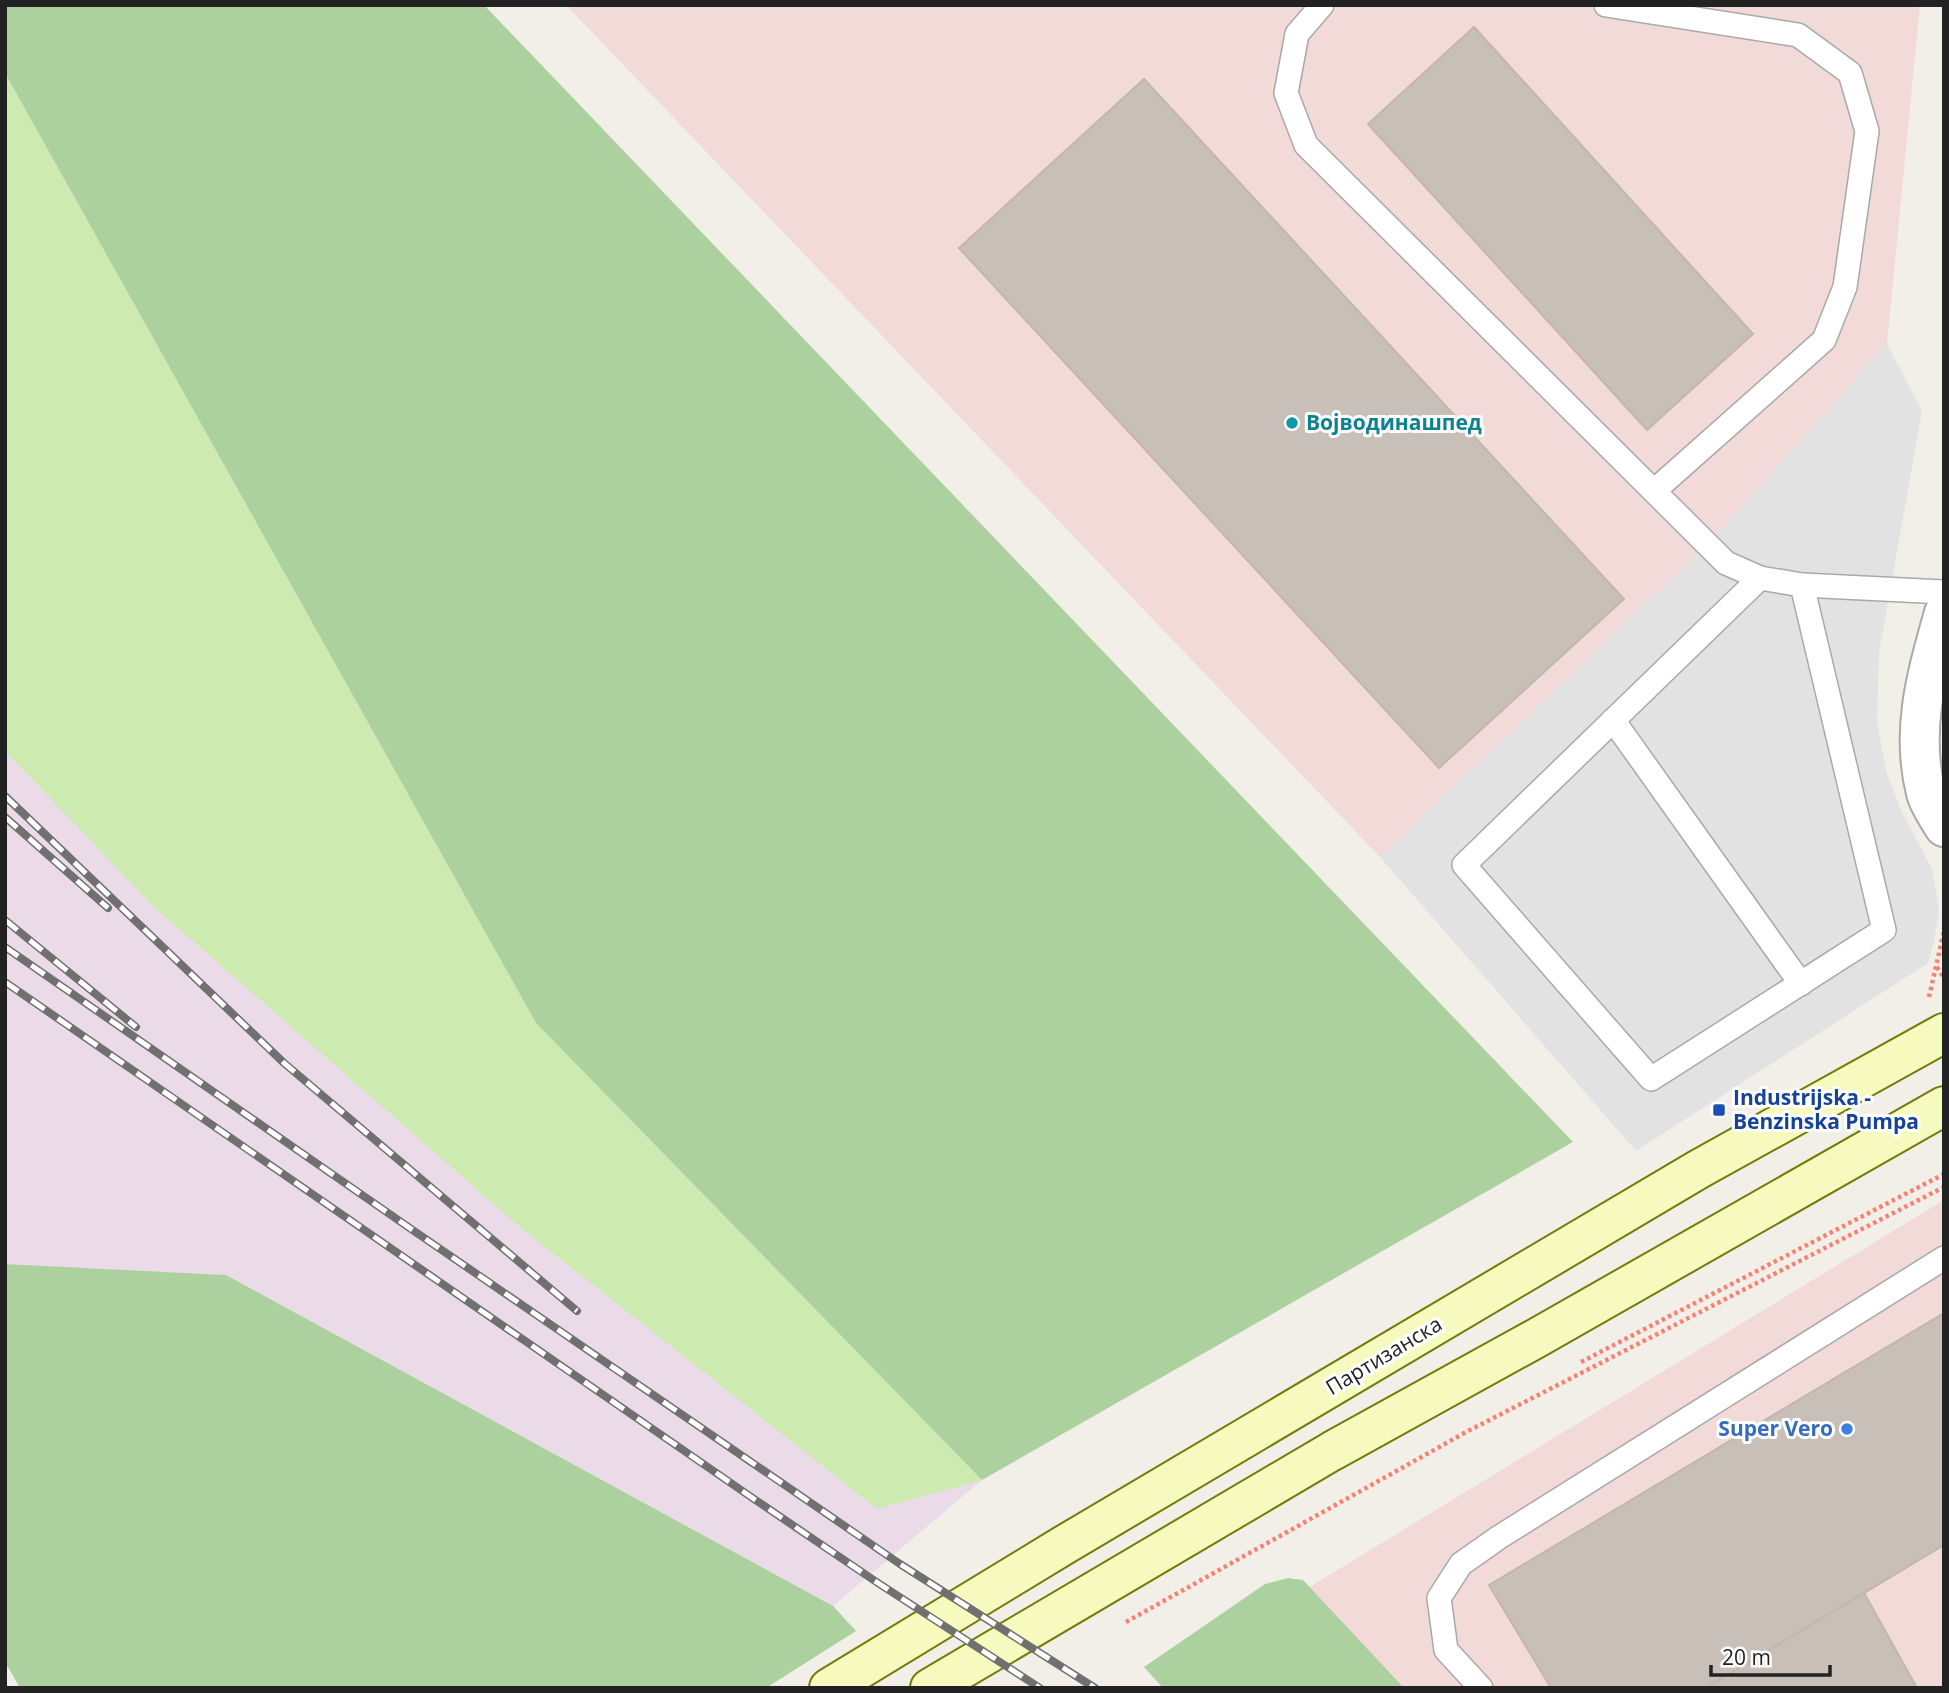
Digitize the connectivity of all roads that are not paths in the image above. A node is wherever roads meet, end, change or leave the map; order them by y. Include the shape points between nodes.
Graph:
1 (1322, 5) edge
2 (1606, 5) edge
3 (1654, 491) junction
4 (1760, 578) junction
5 (1802, 585) junction
6 (1944, 592) edge
7 (1944, 613) edge
8 (1614, 720) junction
9 (1944, 827) edge
10 (1801, 984) junction
11 (1944, 1032) edge
12 (1944, 1106) edge
13 (1944, 1258) edge
14 (829, 1688) edge
15 (930, 1688) edge
16 (1481, 1688) edge

1 - 3 lane via 1297,34 1286,93 1306,145
2 - 3 lane via 1798,35 1850,73 1867,131 1845,287 1824,340
3 - 4 lane via 1726,563
4 - 5 lane
4 - 8 lane
5 - 6 lane
5 - 10 lane via 1884,930
7 - 9 street via 1920,716 1927,796
8 - 10 lane
8 - 10 lane via 1464,865 1651,1079
11 - 14 main road, Партизанска via 1666,1188
12 - 15 main road via 1332,1451
13 - 16 lane via 1461,1564 1439,1598 1446,1650

